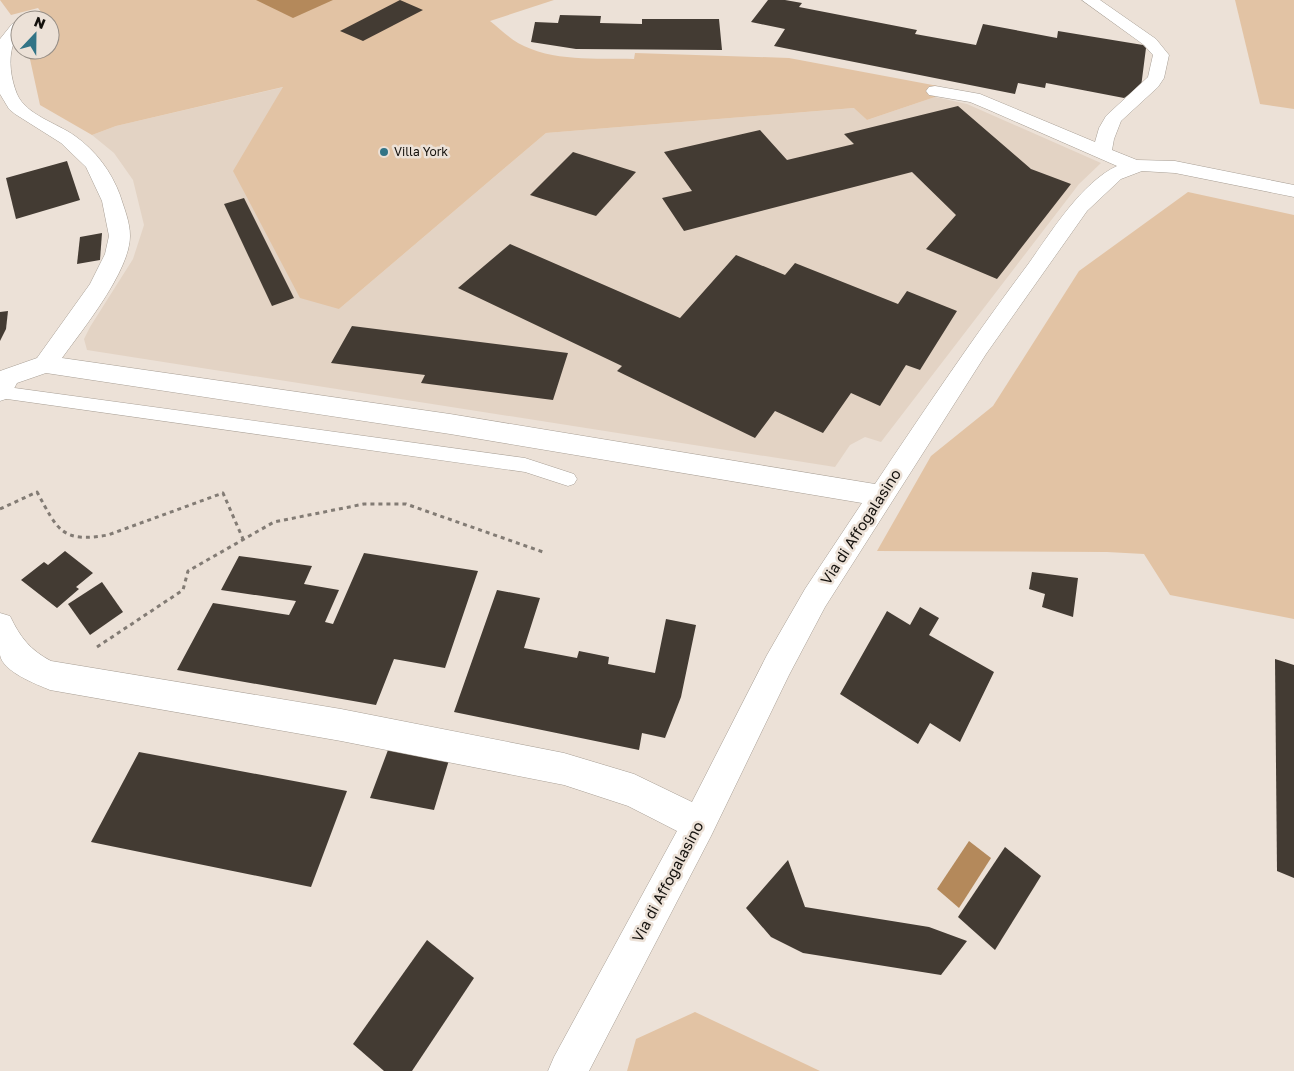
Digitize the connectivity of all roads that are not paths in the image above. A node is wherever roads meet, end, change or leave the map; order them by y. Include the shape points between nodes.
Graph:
1 (1090, 0) edge
2 (10, 37) edge
3 (935, 91) dead end
4 (4, 93) edge
5 (1103, 152) junction
6 (1134, 166) junction
7 (1294, 191) edge
8 (45, 364) junction
9 (0, 392) edge
10 (568, 479) dead end
11 (882, 496) junction
12 (0, 626) edge
13 (699, 824) junction
14 (568, 1071) edge

1 - 5 street via 1150,42 1161,55 1156,78 1110,122
2 - 4 street via 5,47
3 - 5 street via 974,98
4 - 8 street via 28,116 68,139 90,158 106,182 118,225 120,239 115,260
5 - 6 street
6 - 7 street, Via di Affogalasino via 1174,167
6 - 11 street, Via di Affogalasino via 1104,183 1062,230 978,348
8 - 9 street via 8,377
8 - 11 street via 450,424
9 - 10 lane via 525,465
11 - 13 street, Via di Affogalasino via 802,619
12 - 13 street via 7,644 18,658 50,676 350,727 564,769 634,791
13 - 14 street, Via di Affogalasino

